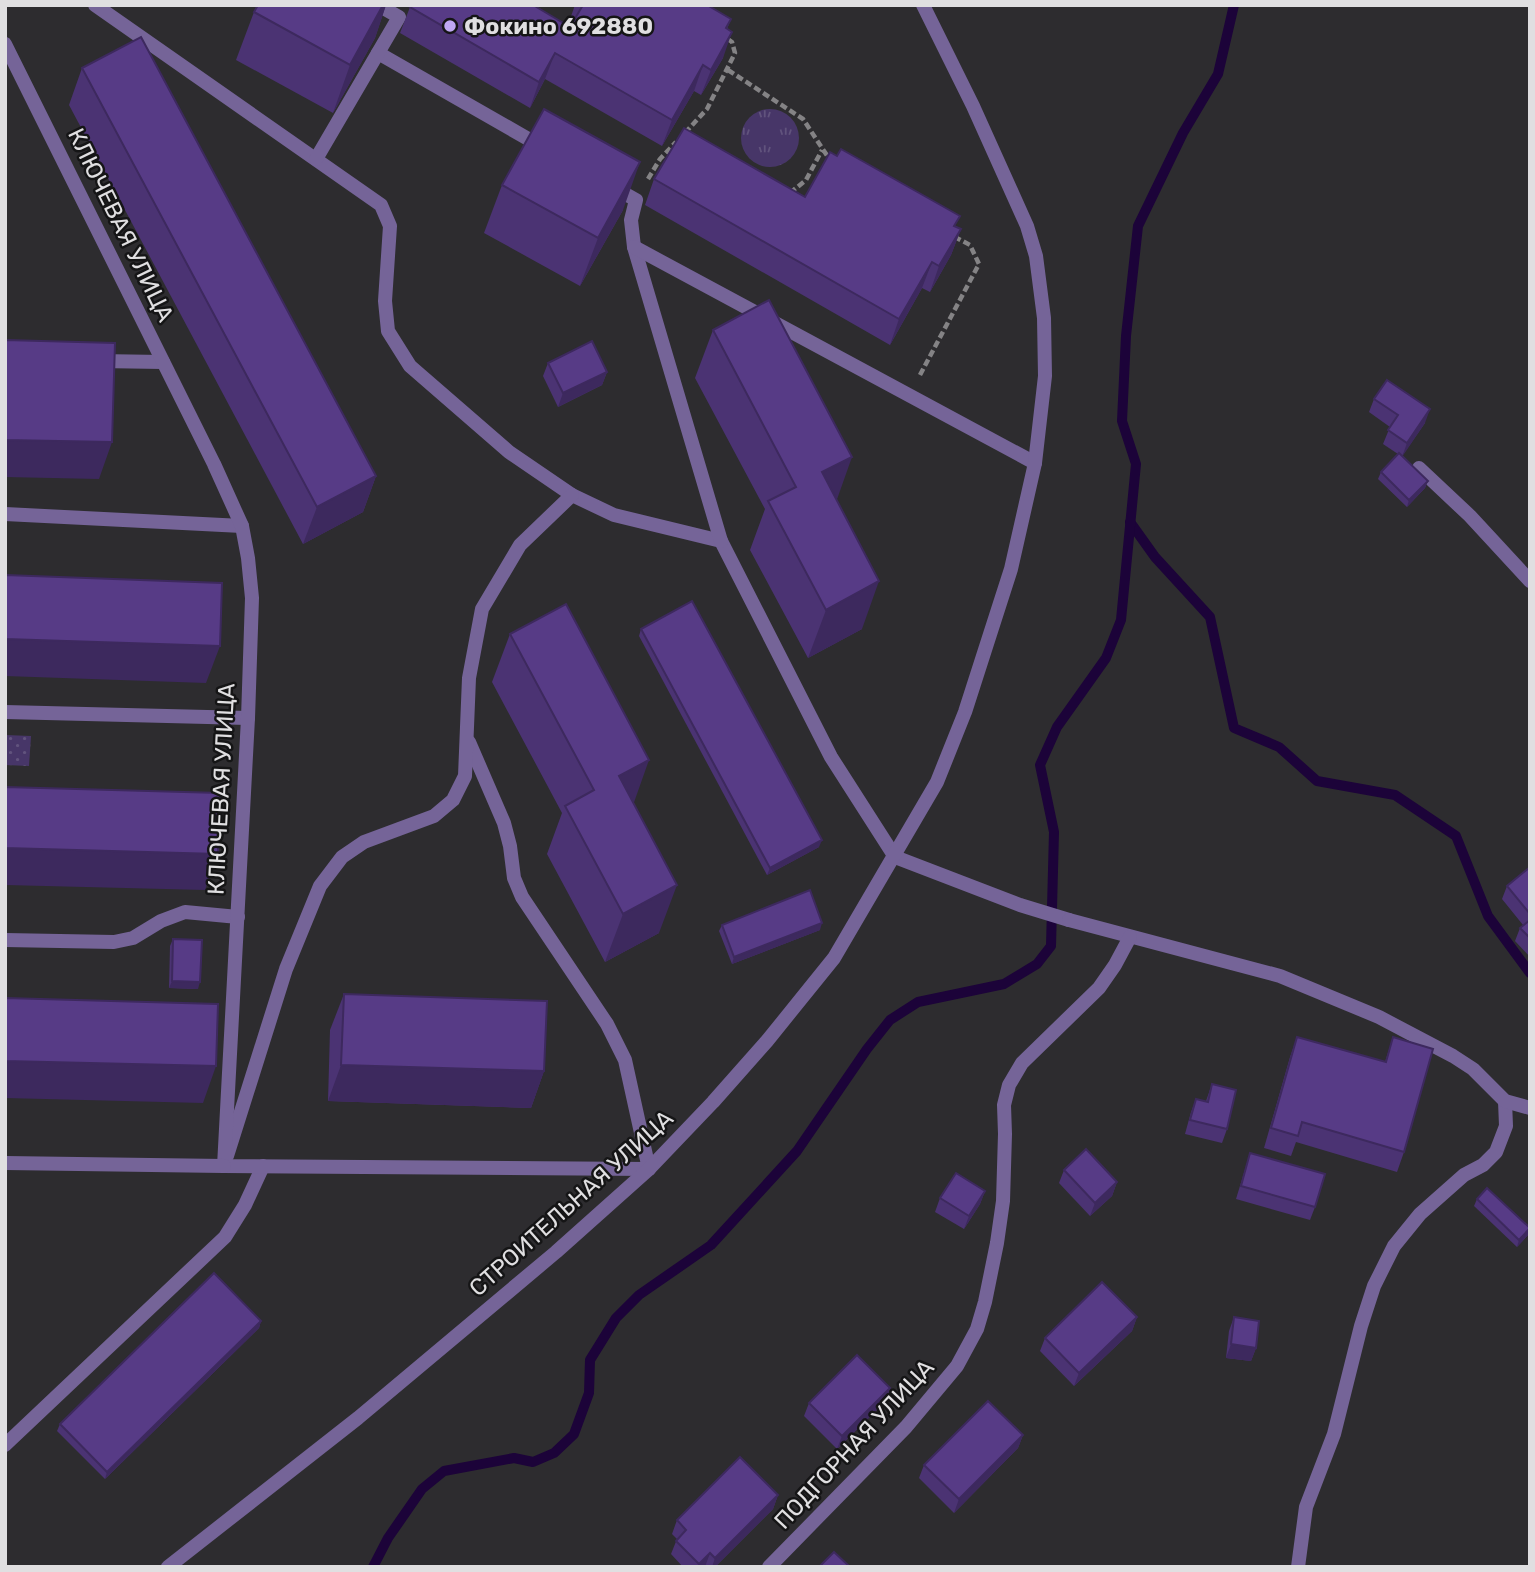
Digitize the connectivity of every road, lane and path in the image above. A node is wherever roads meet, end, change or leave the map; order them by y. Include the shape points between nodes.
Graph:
1 (95, 5) edge
2 (378, 5) edge
3 (923, 5) edge
4 (721, 36) edge
5 (5, 44) edge
6 (378, 53) junction
7 (728, 70) junction
8 (822, 149) junction
9 (554, 153) edge
10 (316, 159) junction
11 (834, 165) edge
12 (601, 180) edge
13 (778, 193) edge
14 (636, 200) junction
15 (946, 232) edge
16 (634, 247) junction
17 (87, 361) edge
18 (163, 362) junction
19 (909, 396) junction
20 (1034, 463) junction
21 (1419, 468) edge
22 (572, 495) junction
23 (5, 514) edge
24 (242, 526) junction
25 (721, 541) junction
26 (1530, 581) edge
27 (5, 712) edge
28 (248, 718) junction
29 (468, 741) junction
30 (895, 857) junction
31 (238, 916) junction
32 (1130, 937) junction
33 (5, 940) edge
34 (1504, 1101) junction
35 (1530, 1108) edge
36 (5, 1163) edge
37 (224, 1166) junction
38 (263, 1166) junction
39 (649, 1169) junction
40 (5, 1446) edge
41 (168, 1567) edge
42 (769, 1567) edge
43 (1298, 1567) edge

1 - 10 street
2 - 6 street via 399,17
3 - 20 street, СТРОИТЕЛЬНАЯ УЛИЦА via 973,106 1036,256 1045,376
4 - 7 path via 732,41 735,53
5 - 18 street, КЛЮЧЕВАЯ УЛИЦА
6 - 9 street
6 - 10 street
7 - 8 path via 794,111
7 - 14 path via 707,109 660,159
8 - 11 path
8 - 13 path via 806,180 789,194
10 - 22 street via 381,205 390,226 384,301 388,331 410,366 509,452
12 - 14 street
14 - 16 street via 631,220
15 - 19 path via 970,245 979,264
16 - 19 street
16 - 25 street
17 - 18 street
18 - 24 street, КЛЮЧЕВАЯ УЛИЦА
19 - 20 street
20 - 30 street, СТРОИТЕЛЬНАЯ УЛИЦА via 1011,569 965,712 937,782
21 - 26 street
22 - 25 street via 614,514
22 - 29 street via 520,545 482,610 469,678
23 - 24 street
24 - 28 street, КЛЮЧЕВАЯ УЛИЦА via 252,598
25 - 30 street via 831,757
27 - 28 street
28 - 31 street, КЛЮЧЕВАЯ УЛИЦА
29 - 37 street via 465,776 453,800 434,816 364,842 342,857 320,886 286,969
29 - 39 street via 504,823 522,897 607,1024 625,1060
30 - 32 street via 1031,909
30 - 39 street, СТРОИТЕЛЬНАЯ УЛИЦА via 834,958 740,1072
31 - 33 street via 185,912 114,943
31 - 37 street, КЛЮЧЕВАЯ УЛИЦА
32 - 34 street via 1280,976 1379,1017 1473,1069
32 - 42 street, ПОДГОРНАЯ УЛИЦА via 1099,988 1022,1063 1009,1085 997,1243 977,1329 957,1366 906,1427
34 - 35 street
34 - 43 street via 1506,1126 1496,1152 1420,1214 1394,1246 1374,1286 1334,1434 1306,1507
36 - 37 street
37 - 38 street
38 - 39 street
38 - 40 street via 225,1237
39 - 41 street, СТРОИТЕЛЬНАЯ УЛИЦА via 358,1418

